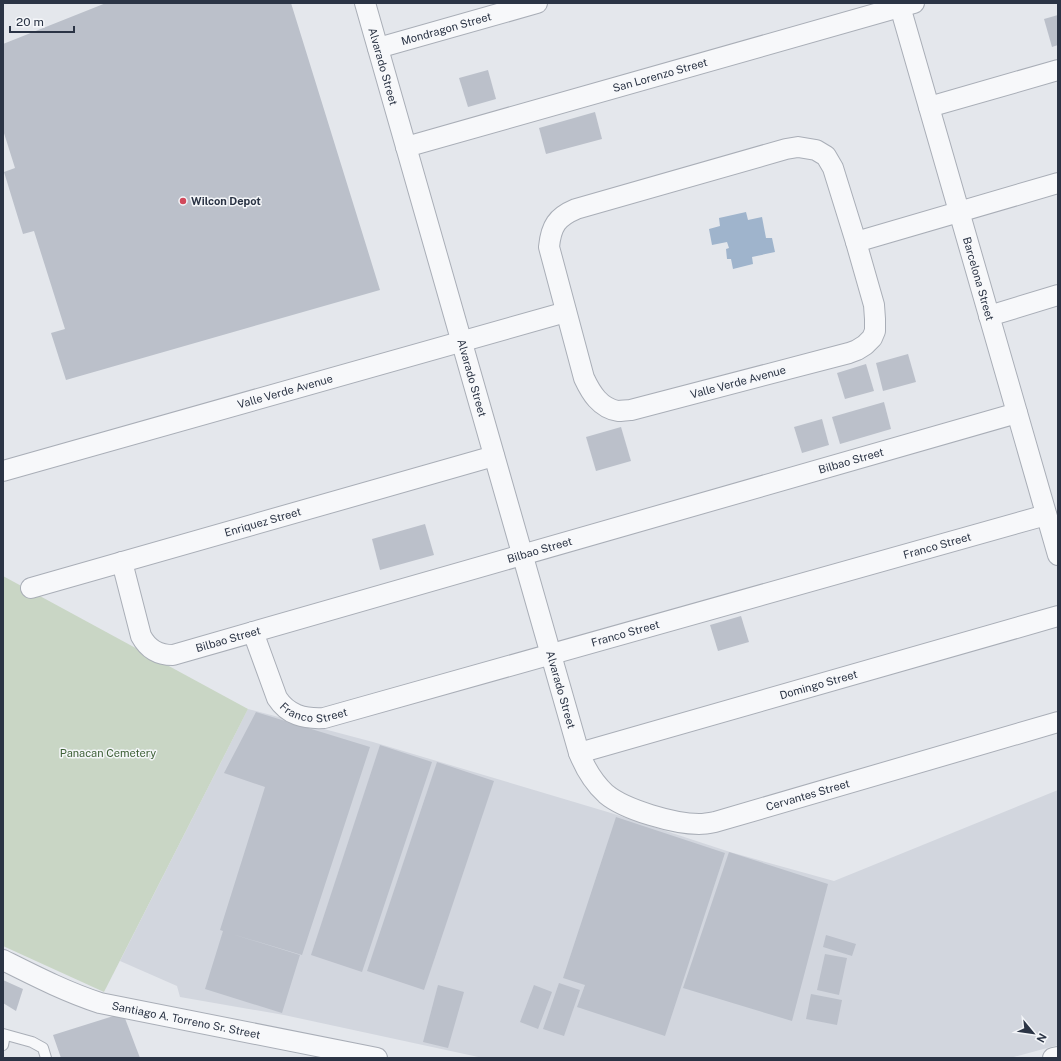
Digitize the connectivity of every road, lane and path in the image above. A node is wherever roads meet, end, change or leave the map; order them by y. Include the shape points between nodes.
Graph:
1 (365, 3) edge
2 (537, 3) edge
3 (904, 4) edge
4 (378, 48) junction
5 (1058, 70) edge
6 (929, 107) junction
7 (406, 147) junction
8 (1058, 183) edge
9 (959, 212) junction
10 (856, 242) junction
11 (1058, 295) edge
12 (566, 312) junction
13 (989, 316) junction
14 (462, 341) junction
15 (1017, 413) junction
16 (494, 456) junction
17 (3, 471) edge
18 (1046, 514) junction
19 (522, 555) junction
20 (1058, 555) edge
21 (122, 562) junction
22 (31, 588) dead end
23 (1058, 616) edge
24 (253, 632) junction
25 (551, 654) junction
26 (1058, 722) edge
27 (579, 754) junction
28 (3, 960) edge
29 (4, 1038) edge
30 (1058, 1057) edge
31 (46, 1058) edge
32 (377, 1058) edge
33 (1054, 1058) edge

1 - 4 street, Alvarado Street
2 - 4 street, Mondragon Street
3 - 6 street, Barcelona Street
3 - 7 street, San Lorenzo Street
4 - 7 street, Alvarado Street
5 - 6 street
6 - 9 street, Barcelona Street
7 - 14 street, Alvarado Street
8 - 9 street
9 - 10 street
9 - 13 street, Barcelona Street
10 - 12 street, Valle Verde Avenue via 833,168 826,156 806,148 786,149 566,213 554,228 549,247
10 - 12 street, Valle Verde Avenue via 874,305 875,331 865,345 849,353 631,410 618,411 607,407 591,392 584,378
11 - 13 street
12 - 14 street, Valle Verde Avenue
13 - 15 street, Barcelona Street
14 - 16 street, Alvarado Street
14 - 17 street, Valle Verde Avenue
15 - 18 street, Barcelona Street
15 - 19 street, Bilbao Street
16 - 19 street, Alvarado Street
16 - 21 street, Enriquez Street
18 - 20 street, Barcelona Street
18 - 25 street, Franco Street
19 - 24 street, Bilbao Street
19 - 25 street, Alvarado Street
21 - 22 street, Enriquez Street
21 - 24 street, Bilbao Street via 141,636 153,650 173,655
23 - 27 street, Domingo Street
24 - 25 street, Franco Street via 281,704 295,714 316,719
25 - 27 street, Alvarado Street
26 - 27 street, Cervantes Street via 715,822 699,824 650,815 607,795 585,768
28 - 32 street, Santiago A. Torreno Sr. Street via 54,986 100,1003
29 - 31 lane via 32,1042 43,1048
30 - 33 street

